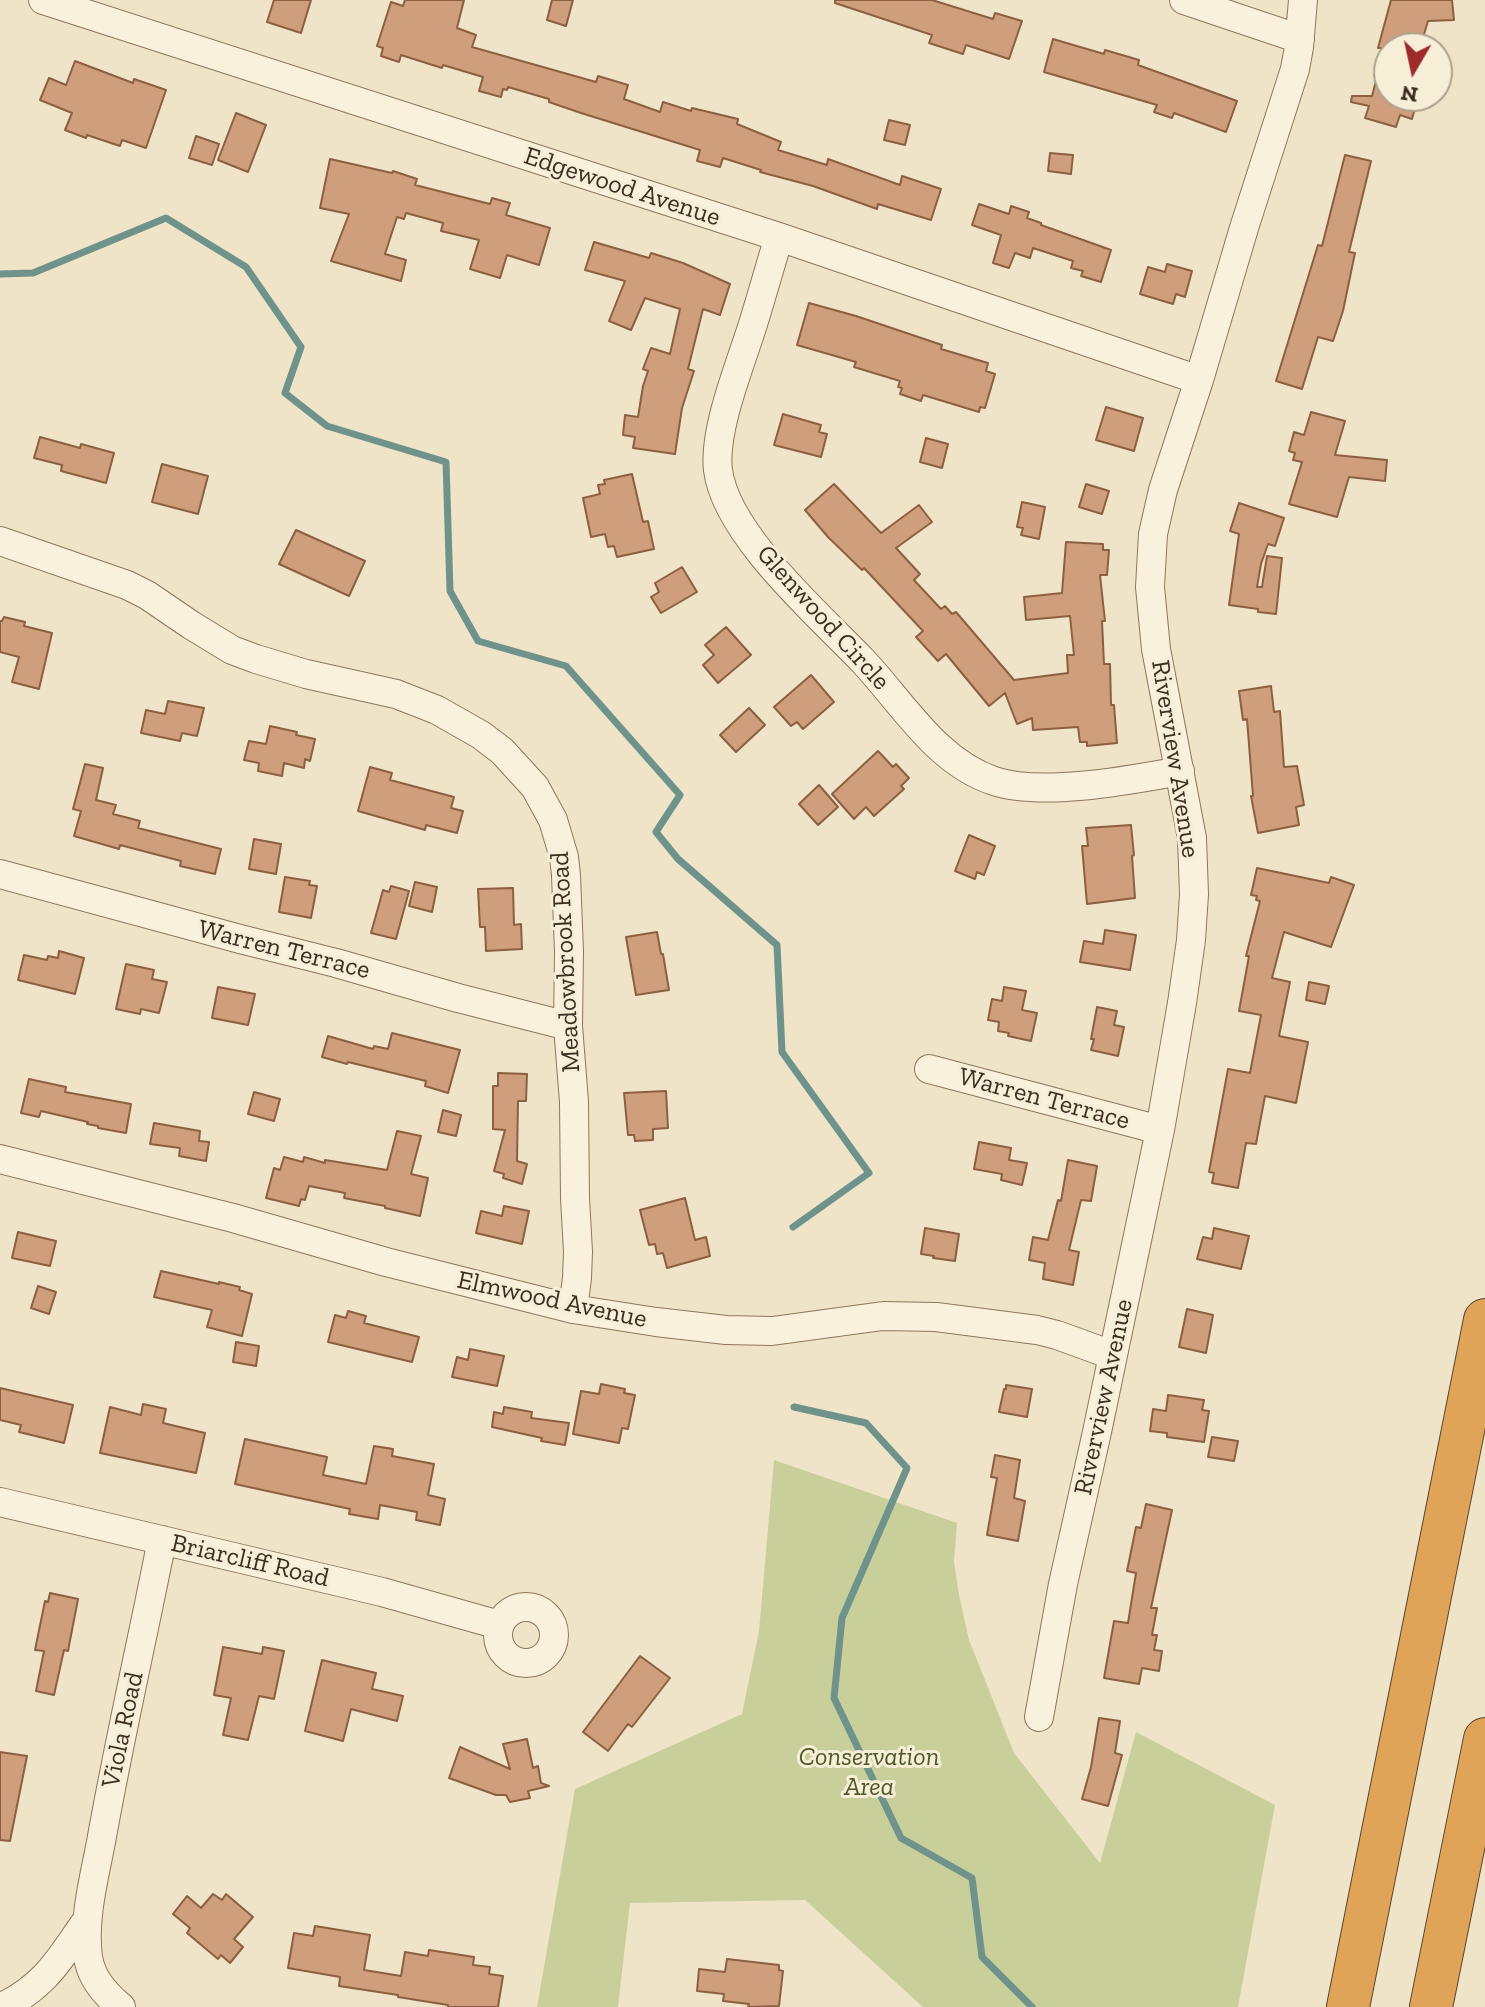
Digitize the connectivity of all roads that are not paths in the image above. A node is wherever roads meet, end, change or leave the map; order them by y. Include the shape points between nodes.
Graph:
1 (43, 0) edge
2 (1184, 0) edge
3 (1303, 0) edge
4 (1300, 39) junction
5 (779, 237) junction
6 (1199, 380) junction
7 (0, 541) edge
8 (1180, 771) junction
9 (0, 874) edge
10 (568, 1026) junction
11 (929, 1069) dead end
12 (1160, 1130) junction
13 (0, 1159) edge
14 (573, 1309) junction
15 (1485, 1320) edge
16 (1112, 1355) junction
17 (0, 1502) edge
18 (162, 1540) junction
19 (499, 1625) dead end
20 (1039, 1717) dead end
21 (1485, 1739) edge
22 (87, 1920) junction
23 (2, 2007) edge
24 (121, 2007) edge
25 (1348, 2007) edge
26 (1431, 2007) edge

1 - 5 street, Edgewood Avenue
2 - 4 street
3 - 4 street, Riverview Avenue
4 - 6 street, Riverview Avenue
5 - 6 street, Edgewood Avenue
5 - 8 street, Glenwood Circle via 737,371 718,456 720,479 742,527 905,712 974,772 996,782 1057,787
6 - 8 street, Riverview Avenue via 1163,490 1150,570 1156,649
7 - 10 street, Meadowbrook Road via 127,585 232,650 437,710 502,751 545,803 564,857
8 - 12 street, Riverview Avenue via 1192,838 1194,894
9 - 10 street, Warren Terrace
10 - 14 street, Meadowbrook Road via 578,1252
11 - 12 street, Warren Terrace
12 - 16 street, Riverview Avenue
13 - 14 street, Elmwood Avenue
14 - 16 street, Elmwood Avenue via 726,1330 772,1331 883,1316 936,1317 1037,1330
15 - 25 highway
16 - 20 street, Riverview Avenue
17 - 18 street, Briarcliff Road
18 - 19 street, Briarcliff Road
18 - 22 street, Viola Road
21 - 26 highway
22 - 23 street, Viola Road via 40,1983
22 - 24 street, Viola Road via 91,1972

